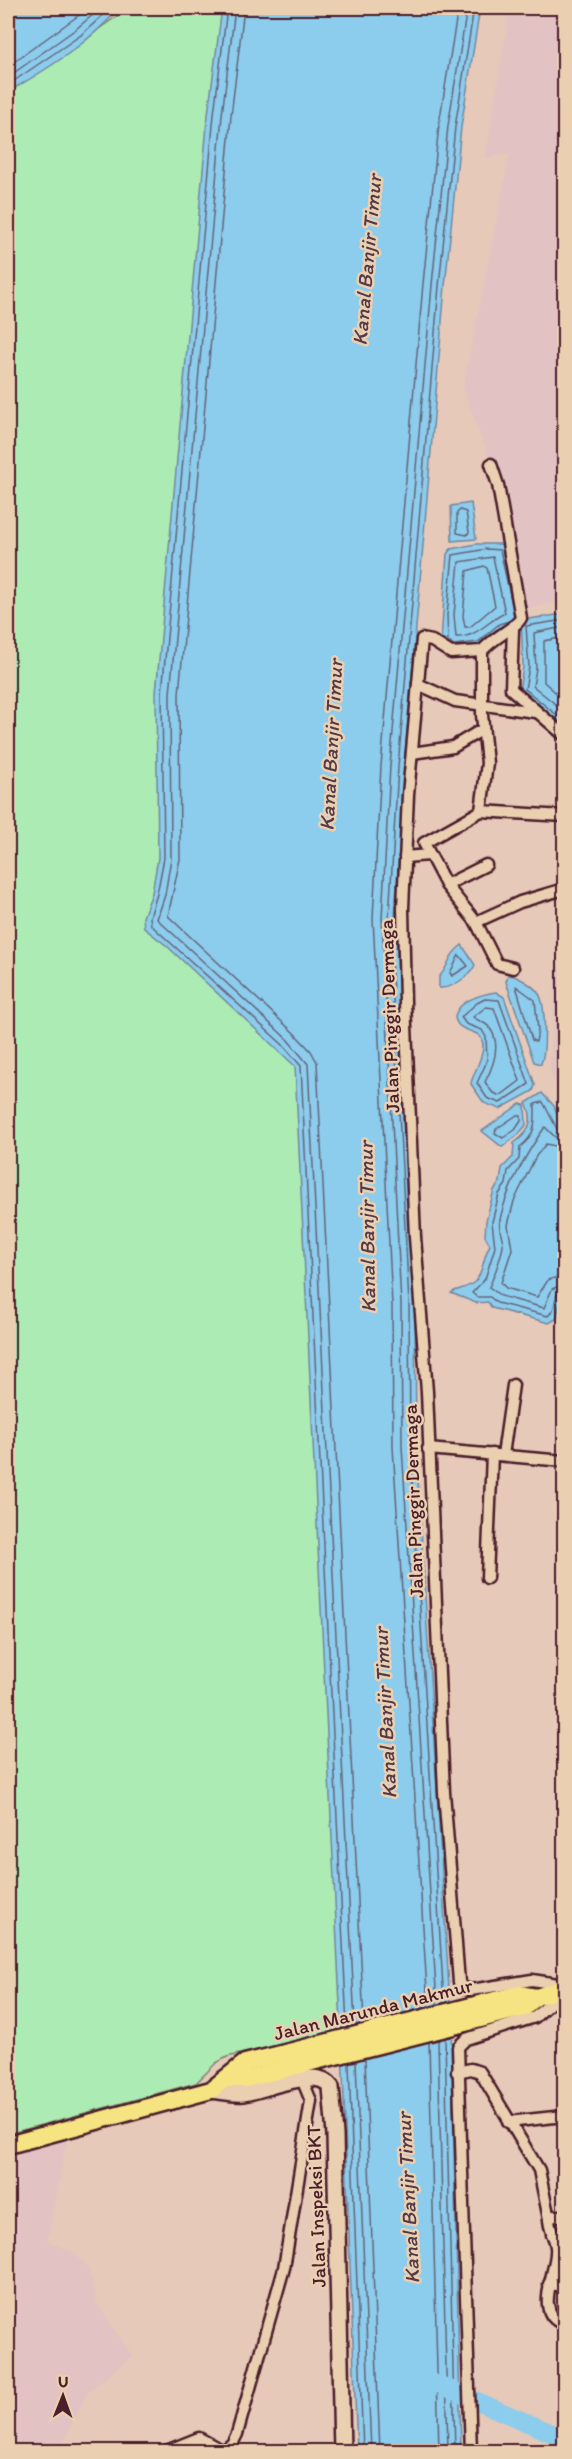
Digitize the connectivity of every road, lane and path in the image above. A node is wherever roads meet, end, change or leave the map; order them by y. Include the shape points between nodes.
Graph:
1 (491, 464) dead end
2 (513, 628) junction
3 (482, 651) junction
4 (418, 684) junction
5 (482, 706) junction
6 (536, 712) junction
7 (483, 729) junction
8 (564, 735) edge
9 (412, 753) junction
10 (481, 811) junction
11 (564, 816) edge
12 (429, 855) junction
13 (405, 857) junction
14 (486, 865) dead end
15 (447, 885) junction
16 (564, 890) edge
17 (476, 922) junction
18 (513, 968) dead end
19 (513, 1385) dead end
20 (428, 1449) junction
21 (497, 1454) junction
22 (564, 1461) edge
23 (487, 1578) dead end
24 (564, 1988) edge
25 (464, 2017) junction
26 (457, 2072) junction
27 (225, 2079) junction
28 (302, 2079) junction
29 (211, 2090) junction
30 (564, 2116) edge
31 (508, 2122) junction
32 (8, 2145) edge
33 (564, 2216) edge
34 (549, 2219) junction
35 (552, 2235) junction
36 (564, 2236) edge
37 (549, 2284) junction
38 (564, 2286) edge
39 (564, 2324) edge
40 (164, 2451) edge
41 (342, 2451) edge
42 (471, 2451) edge

1 - 2 street via 521,618
2 - 3 street via 494,638
2 - 6 street via 512,689
3 - 4 street, Jalan Pinggir Dermaga via 451,653 422,639
3 - 5 street
4 - 5 street via 452,701
4 - 9 street, Jalan Pinggir Dermaga
5 - 6 street
5 - 7 street
6 - 8 street
7 - 9 street via 453,747
7 - 10 street via 487,763
9 - 13 street, Jalan Pinggir Dermaga
10 - 11 street
10 - 12 street via 427,839 424,845
12 - 13 street
12 - 15 street
13 - 20 street, Jalan Pinggir Dermaga via 414,1206
14 - 15 street
15 - 17 street
16 - 17 street via 520,902
17 - 18 street via 496,963
19 - 21 street
20 - 21 street
20 - 24 street, Jalan Pinggir Dermaga via 444,1792 458,1978 462,1987 471,1990 532,1980
21 - 22 street
21 - 23 street
24 - 25 main road, Jalan Marunda Makmur via 536,1997 519,1994
24 - 26 street via 535,2017 462,2042 458,2047
25 - 27 main road, Jalan Marunda Makmur via 341,2055 245,2079
25 - 27 main road, Jalan Marunda Makmur via 341,2038 245,2063
26 - 31 street via 480,2072
26 - 42 street
27 - 29 main road, Jalan Marunda Makmur
28 - 29 street, Jalan Inspeksi BKT via 240,2093
28 - 40 street via 312,2100 284,2268 237,2434 223,2451 199,2438
28 - 41 street, Jalan Inspeksi BKT via 322,2078 333,2095
29 - 32 main road, Jalan Marunda Makmur
30 - 31 street
31 - 34 street via 539,2170
33 - 34 street
34 - 35 street
35 - 36 street
35 - 37 street via 556,2252
37 - 38 street
37 - 39 street via 549,2310

